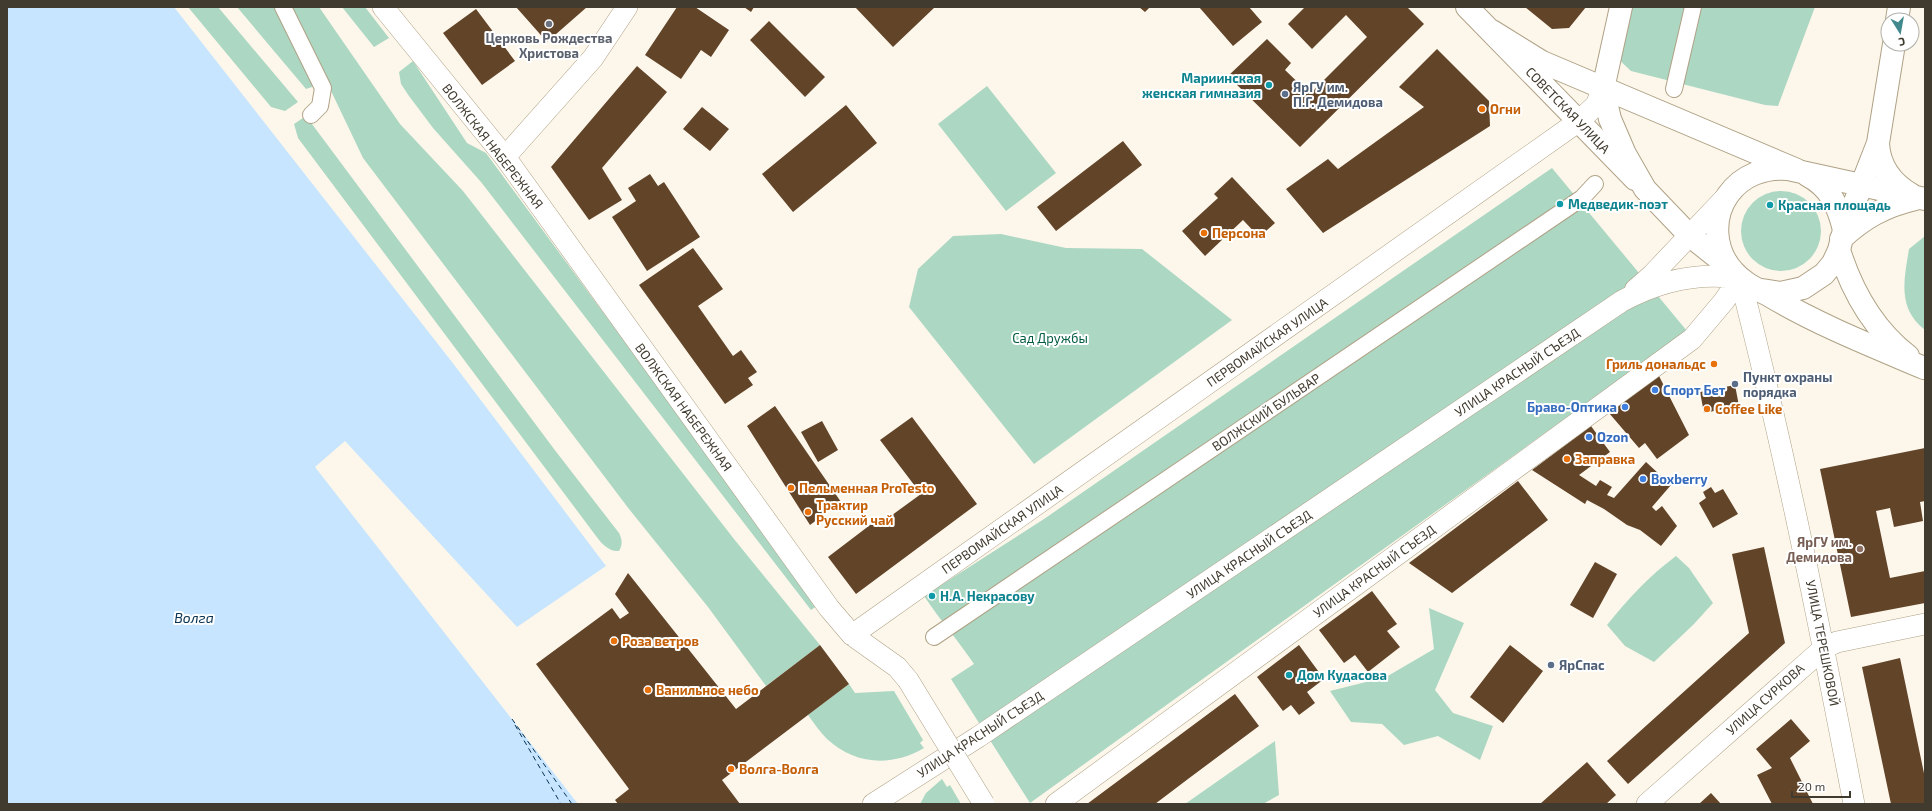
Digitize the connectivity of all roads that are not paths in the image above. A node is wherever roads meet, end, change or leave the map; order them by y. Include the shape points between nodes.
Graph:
1 (283, 7) edge
2 (383, 7) edge
3 (627, 7) edge
4 (1467, 7) edge
5 (1622, 7) edge
6 (1693, 7) edge
7 (1492, 31) junction
8 (1893, 52) edge
9 (1674, 88) dead end
10 (1603, 89) junction
11 (311, 115) dead end
12 (1579, 121) junction
13 (1878, 143) junction
14 (505, 157) junction
15 (1801, 172) junction
16 (1595, 184) dead end
17 (1860, 185) junction
18 (1645, 189) junction
19 (1729, 194) junction
20 (1921, 198) edge
21 (1689, 235) junction
22 (1841, 240) junction
23 (1742, 278) junction
24 (1622, 300) junction
25 (1924, 369) edge
26 (1925, 624) edge
27 (852, 635) junction
28 (934, 637) dead end
29 (1824, 648) junction
30 (873, 804) edge
31 (984, 804) edge
32 (1056, 804) edge
33 (1647, 804) edge
34 (1854, 804) edge

1 - 11 street via 323,88 320,106
2 - 14 street, ВОЛЖСКАЯ НАБЕРЕЖНАЯ
3 - 14 street via 593,58
4 - 7 main road, СОВЕТСКАЯ УЛИЦА
5 - 10 main road, ПЕРВОМАЙСКАЯ УЛИЦА
6 - 9 street
7 - 10 main road, СОВЕТСКАЯ УЛИЦА via 1542,62
7 - 12 main road, СОВЕТСКАЯ УЛИЦА
8 - 13 main road
10 - 12 street, ПЕРВОМАЙСКАЯ УЛИЦА via 1596,104
10 - 15 main road
10 - 18 main road via 1610,119 1625,154
12 - 18 main road, СОВЕТСКАЯ УЛИЦА
12 - 27 street, ПЕРВОМАЙСКАЯ УЛИЦА
13 - 17 main road
13 - 20 main road via 1879,156 1890,177 1904,190
14 - 27 street, ВОЛЖСКАЯ НАБЕРЕЖНАЯ via 829,608
15 - 17 main road
15 - 19 main road via 1780,168 1757,172 1746,177
15 - 22 main road via 1817,180 1836,202
16 - 28 street, ВОЛЖСКИЙ БУЛЬВАР via 1582,198
17 - 20 main road
17 - 22 main road
18 - 21 main road
19 - 21 street
19 - 23 main road via 1720,211 1717,230 1720,250
20 - 22 main road via 1900,202 1870,215 1855,225
21 - 23 main road
21 - 24 street via 1652,275
22 - 23 main road via 1833,262 1824,274 1803,288 1780,293
22 - 25 main road via 1856,294 1872,319 1901,351
23 - 24 street via 1708,276 1674,280 1642,290
23 - 25 main road via 1801,314
23 - 29 street, УЛИЦА ТЕРЕШКОВОЙ via 1798,521
23 - 32 street, УЛИЦА КРАСНЫЙ СЪЕЗД via 1692,339
24 - 30 street, УЛИЦА КРАСНЫЙ СЪЕЗД via 978,737
26 - 29 street, УЛИЦА СУРКОВА via 1837,642
27 - 31 street, ВОЛЖСКАЯ НАБЕРЕЖНАЯ, bridge via 897,667 908,680
29 - 33 street, УЛИЦА СУРКОВА
29 - 34 street, УЛИЦА ТЕРЕШКОВОЙ

